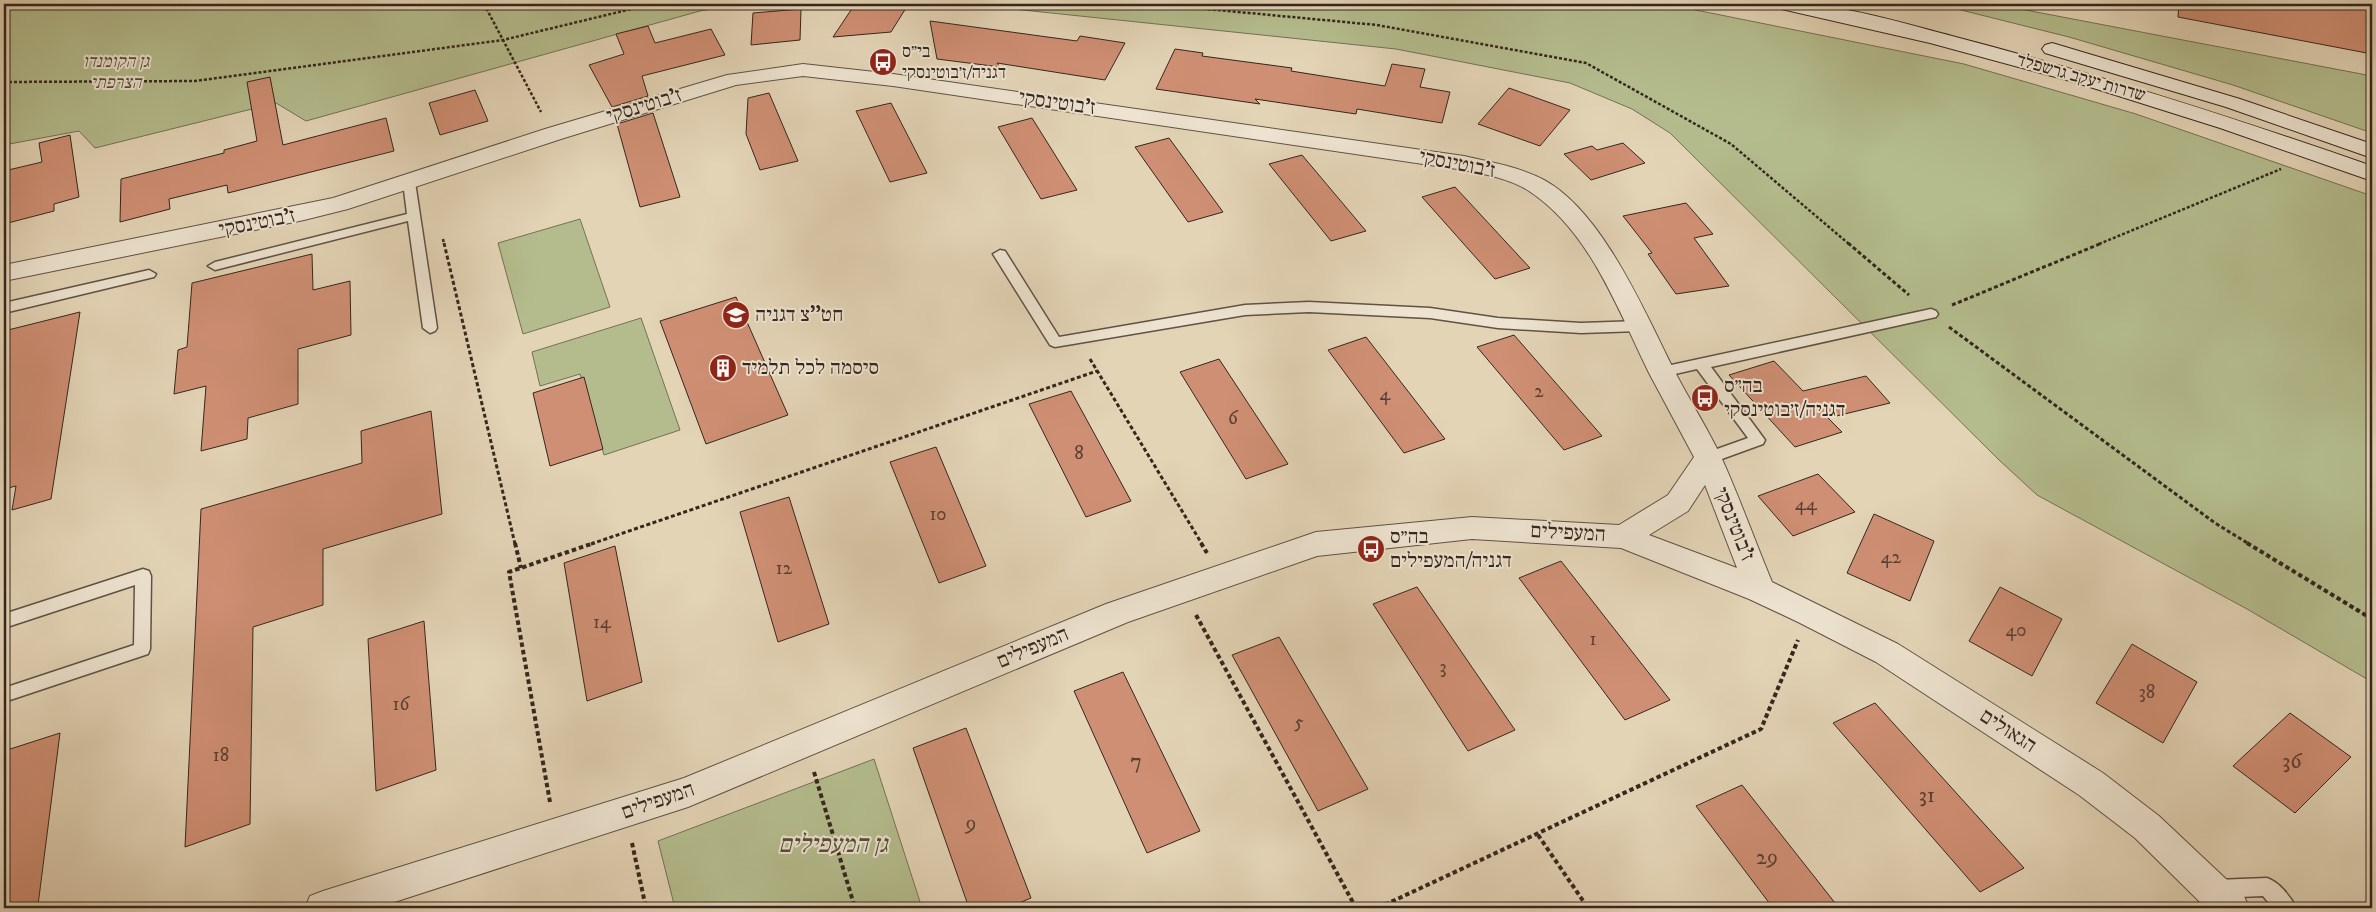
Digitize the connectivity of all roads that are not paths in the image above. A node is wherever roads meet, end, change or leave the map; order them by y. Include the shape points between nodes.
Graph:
1 (1784, 4) edge
2 (1874, 4) edge
3 (1949, 21) dead end
4 (2038, 45) dead end
5 (2372, 151) edge
6 (2372, 174) edge
7 (409, 182) junction
8 (414, 216) junction
9 (1000, 254) dead end
10 (215, 266) dead end
11 (4, 273) edge
12 (149, 274) dead end
13 (4, 308) edge
14 (1931, 314) road end
15 (1640, 326) junction
16 (430, 328) dead end
17 (1701, 364) junction
18 (1662, 372) junction
19 (1708, 458) junction
20 (1623, 536) junction
21 (1760, 590) junction
22 (4, 621) edge
23 (4, 695) edge
24 (2222, 899) edge
25 (323, 908) edge
26 (2286, 908) edge

1 - 6 street, שדרות יעקב גרשפלד via 1968,45 2225,121
2 - 3 street
4 - 5 street, שדרות יעקב גרשפלד via 2233,103
7 - 8 lane
7 - 11 street, ז'בוטינסקי via 304,213
7 - 15 street, ז'בוטינסקי via 734,79 803,70 893,80 1496,170 1536,185 1570,212 1592,240
8 - 10 lane
8 - 16 lane
9 - 15 lane via 1055,342 1244,310 1309,307 1430,313 1498,323 1581,328
12 - 13 lane
14 - 17 lane
15 - 18 street, ז'בוטינסקי
17 - 18 lane
17 - 19 lane via 1758,440
18 - 19 street, ז'בוטינסקי
19 - 20 street, ז'בוטינסקי via 1678,503
19 - 21 street, ז'בוטינסקי
20 - 21 street, המעפילים
20 - 25 street, המעפילים via 1472,528 1316,544 1117,613 688,792
21 - 24 street, הגאולים via 1887,653 2091,784 2147,827
22 - 23 lane via 143,576 142,649
24 - 26 lane via 2267,886

